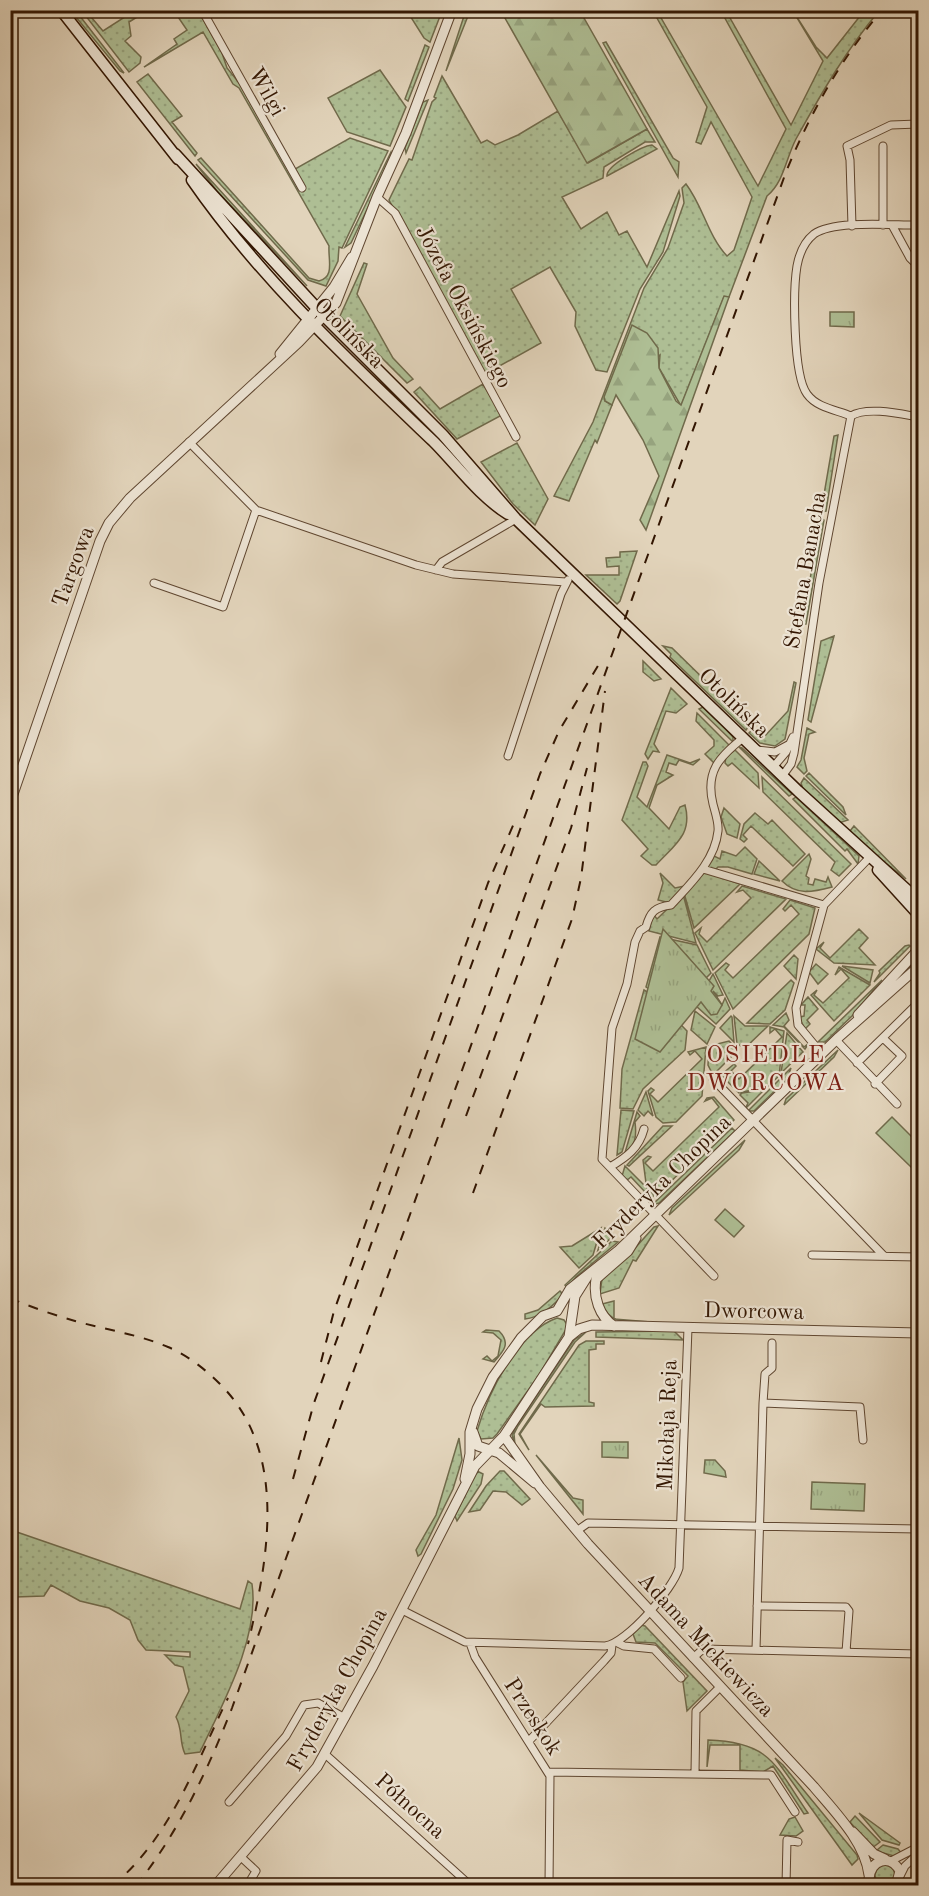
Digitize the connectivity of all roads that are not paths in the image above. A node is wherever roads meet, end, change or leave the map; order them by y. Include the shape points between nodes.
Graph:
1 (61, 10) edge
2 (202, 10) edge
3 (452, 10) edge
4 (918, 124) edge
5 (883, 146) dead end
6 (175, 154) junction
7 (302, 188) dead end
8 (377, 197) junction
9 (883, 225) junction
10 (892, 225) junction
11 (852, 226) junction
12 (917, 226) edge
13 (916, 249) dead end
14 (355, 253) junction
15 (918, 266) edge
16 (316, 307) junction
17 (324, 316) junction
18 (311, 321) junction
19 (852, 416) junction
20 (918, 417) edge
21 (516, 437) dead end
22 (189, 442) junction
23 (256, 510) junction
24 (516, 519) junction
25 (436, 570) junction
26 (569, 578) junction
27 (154, 583) dead end
28 (795, 732) junction
29 (743, 738) junction
30 (792, 740) junction
31 (756, 750) junction
32 (508, 756) dead end
33 (774, 766) junction
34 (783, 776) junction
35 (10, 803) edge
36 (869, 858) junction
37 (703, 869) junction
38 (918, 900) edge
39 (824, 905) junction
40 (918, 914) edge
41 (918, 950) edge
42 (918, 966) edge
43 (918, 1003) edge
44 (884, 1038) junction
45 (838, 1039) junction
46 (822, 1054) junction
47 (857, 1063) junction
48 (713, 1079) dead end
49 (875, 1084) junction
50 (897, 1104) dead end
51 (752, 1120) junction
52 (644, 1129) dead end
53 (610, 1167) junction
54 (655, 1215) junction
55 (644, 1226) junction
56 (812, 1255) dead end
57 (884, 1256) junction
58 (918, 1257) edge
59 (714, 1276) dead end
60 (587, 1277) junction
61 (557, 1311) junction
62 (572, 1317) junction
63 (588, 1325) junction
64 (614, 1326) junction
65 (688, 1328) junction
66 (918, 1333) edge
67 (569, 1337) junction
68 (772, 1343) dead end
69 (763, 1403) junction
70 (473, 1424) junction
71 (504, 1436) junction
72 (862, 1440) dead end
73 (489, 1451) junction
74 (540, 1487) junction
75 (462, 1492) junction
76 (680, 1523) junction
77 (759, 1526) junction
78 (918, 1529) edge
79 (578, 1530) junction
80 (757, 1606) junction
81 (402, 1610) junction
82 (649, 1610) junction
83 (470, 1643) junction
84 (615, 1644) junction
85 (756, 1650) junction
86 (846, 1652) junction
87 (918, 1653) edge
88 (693, 1658) junction
89 (681, 1678) dead end
90 (720, 1687) junction
91 (345, 1718) junction
92 (529, 1741) junction
93 (325, 1754) junction
94 (549, 1773) junction
95 (695, 1773) junction
96 (230, 1802) dead end
97 (795, 1812) dead end
98 (846, 1826) junction
99 (798, 1842) dead end
100 (918, 1847) edge
101 (918, 1854) edge
102 (241, 1857) junction
103 (889, 1860) junction
104 (869, 1881) edge
105 (897, 1883) edge
106 (215, 1886) edge
107 (247, 1886) edge
108 (471, 1886) edge
109 (549, 1886) edge
110 (786, 1886) edge

1 - 6 main road, Otolińska
2 - 7 street, Wilgi
3 - 8 street via 406,133
4 - 11 street via 891,125 847,146
5 - 9 street
6 - 16 main road, Otolińska
6 - 18 main road, Otolińska via 210,206
8 - 14 street
8 - 21 street, Józefa Oksińskiego via 395,213
9 - 10 street
9 - 11 street
10 - 12 street
10 - 15 street
11 - 19 street via 812,236 800,257 796,280 800,380 813,401
12 - 13 street
14 - 16 street, Targowa
14 - 17 street, Targowa via 338,299
16 - 17 main road, Otolińska
16 - 18 street, Targowa
17 - 18 street, Targowa
17 - 24 main road, Otolińska via 439,430
18 - 22 street, Targowa via 272,366
18 - 24 main road, Otolińska via 491,503
19 - 20 street via 871,412
19 - 28 street, Stefana Banacha
22 - 23 street
22 - 35 street, Targowa via 120,508 105,530
23 - 25 street
23 - 27 street via 223,607
24 - 25 street via 442,562
24 - 26 main road, Otolińska
25 - 26 street via 462,576
26 - 29 main road, Otolińska
26 - 32 street
28 - 30 street, Stefana Banacha
28 - 34 street, Stefana Banacha via 793,758
29 - 31 main road, Otolińska
29 - 37 street via 710,777 719,829
30 - 31 street via 778,752
30 - 33 street, Stefana Banacha
31 - 33 main road, Otolińska
33 - 34 main road, Otolińska
34 - 36 main road, Otolińska
36 - 38 main road, Otolińska
36 - 39 street
36 - 40 main road, Otolińska
37 - 39 street
37 - 53 street via 671,905 658,906 649,915 646,927 634,942 627,984 612,1028 602,1159
39 - 46 street via 796,1017 803,1033
41 - 45 street, Fryderyka Chopina
42 - 45 street, Fryderyka Chopina
43 - 44 street
44 - 47 street
44 - 49 street via 902,1056
45 - 46 street, Fryderyka Chopina
45 - 47 street
46 - 51 street, Fryderyka Chopina
47 - 49 street
48 - 51 street
49 - 50 street
51 - 54 street, Fryderyka Chopina
51 - 57 street
52 - 53 street via 641,1141 629,1155
53 - 54 street
54 - 55 street, Fryderyka Chopina
54 - 59 street
55 - 60 street, Fryderyka Chopina
55 - 64 street via 628,1251 596,1279 594,1290 601,1313
56 - 57 street
57 - 58 street
60 - 61 street, Fryderyka Chopina via 570,1289
60 - 62 street, Fryderyka Chopina via 575,1296
61 - 62 street, Dworcowa
61 - 70 street, Fryderyka Chopina via 543,1316 510,1351 483,1395
62 - 63 street, Dworcowa
62 - 67 street, Fryderyka Chopina
63 - 64 street, Dworcowa
63 - 67 street
64 - 65 street, Dworcowa
65 - 66 street, Dworcowa
65 - 76 street, Mikołaja Reja
67 - 71 street, Fryderyka Chopina
68 - 69 street via 772,1368 765,1374
69 - 72 street via 860,1407
69 - 77 street
70 - 73 street via 474,1442
70 - 75 street, Fryderyka Chopina
71 - 73 street, Fryderyka Chopina
71 - 74 street, Adama Mickiewicza
73 - 74 street, Adama Mickiewicza via 507,1459
73 - 75 street, Fryderyka Chopina via 475,1466
74 - 79 street, Adama Mickiewicza
75 - 81 street, Fryderyka Chopina
76 - 77 street, Mikołaja Reja
76 - 79 street, Mikołaja Reja via 588,1522
76 - 82 street, Mikołaja Reja via 677,1573
77 - 78 street, Mikołaja Reja
77 - 80 street
79 - 82 street, Adama Mickiewicza
80 - 85 street
80 - 86 street via 846,1607
81 - 83 street
81 - 91 street, Fryderyka Chopina
82 - 84 street, Mikołaja Reja
82 - 88 street, Adama Mickiewicza
83 - 84 street
83 - 92 street, Przeskok via 472,1653
84 - 89 street via 654,1649
84 - 92 street, Mikołaja Reja
85 - 86 street
85 - 88 street via 703,1649
86 - 87 street
88 - 90 street, Adama Mickiewicza
90 - 95 street via 696,1711
90 - 98 street, Adama Mickiewicza via 787,1755
91 - 93 street, Fryderyka Chopina
91 - 96 street via 318,1703 304,1705 286,1736
92 - 94 street, Przeskok
93 - 102 street, Fryderyka Chopina via 304,1786
93 - 108 street, Północna
94 - 95 street
94 - 109 street, Przeskok
95 - 97 street via 771,1776
98 - 103 street, Adama Mickiewicza via 874,1854
98 - 104 street, Adama Mickiewicza via 867,1861
99 - 110 street via 787,1840
100 - 103 street
101 - 105 street via 905,1866
102 - 106 street, Fryderyka Chopina
102 - 107 street via 256,1871
103 - 104 street via 875,1863
103 - 105 street via 897,1866

